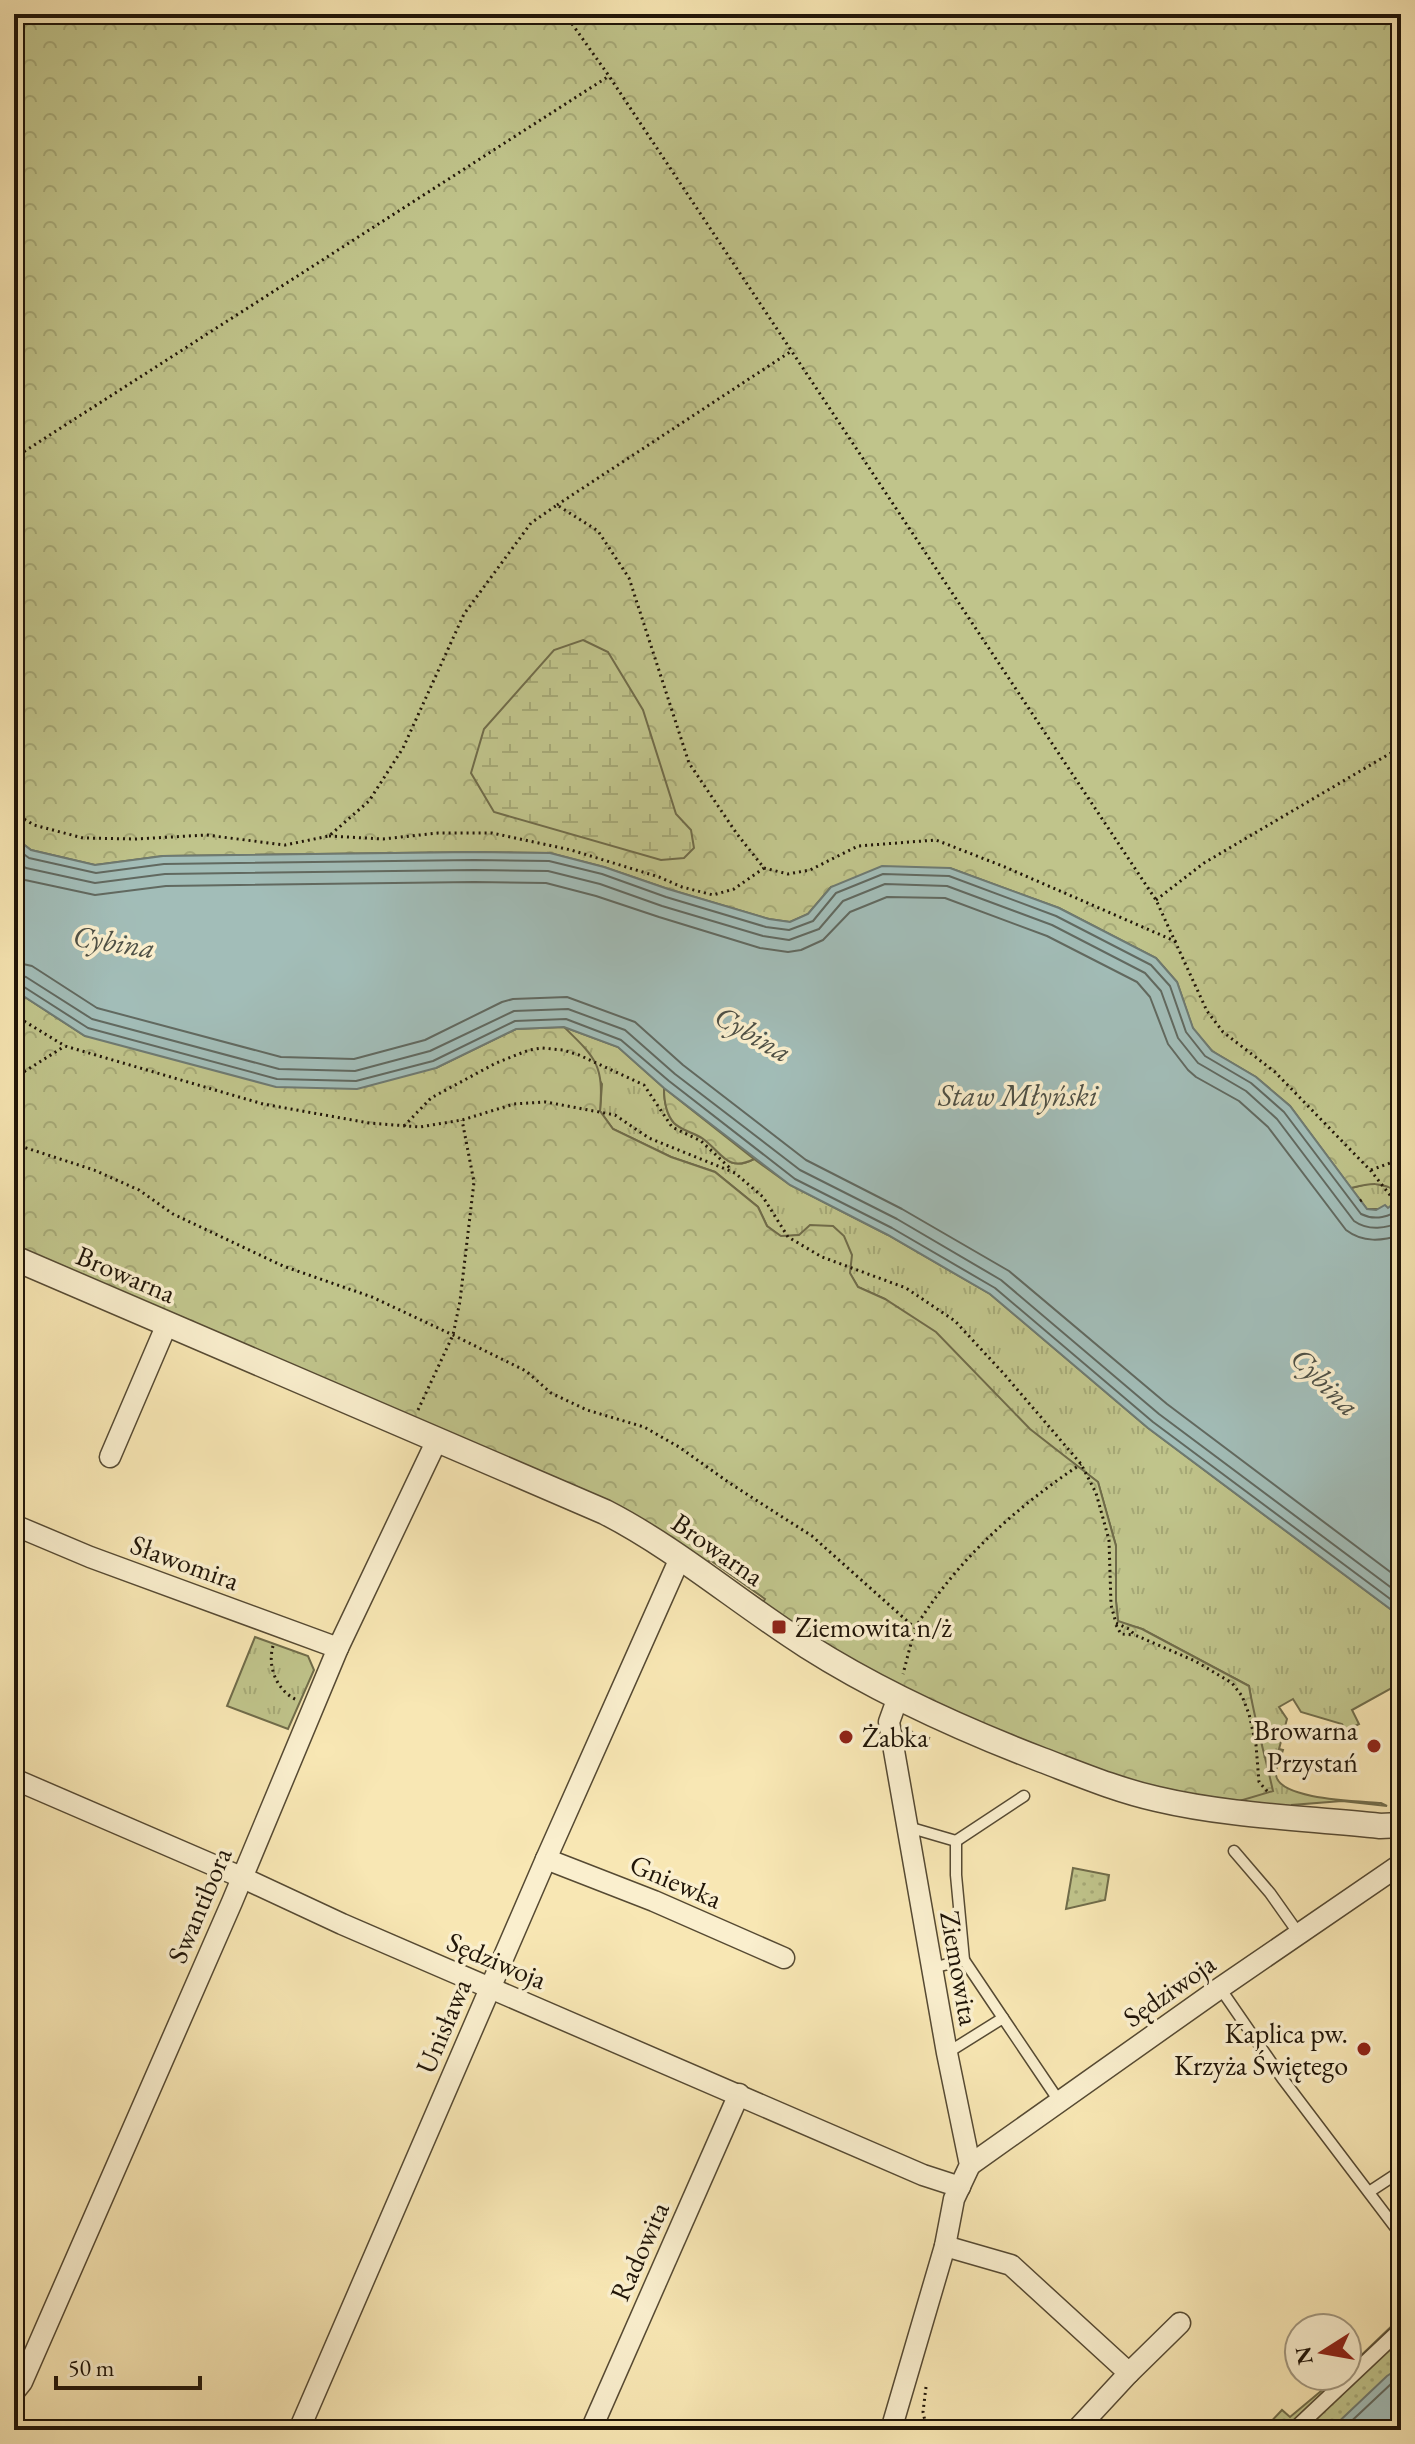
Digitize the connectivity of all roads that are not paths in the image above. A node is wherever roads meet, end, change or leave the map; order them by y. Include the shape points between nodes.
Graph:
1 (14, 1258) edge
2 (167, 1324) junction
3 (437, 1440) junction
4 (110, 1457) dead end
5 (14, 1525) edge
6 (680, 1558) junction
7 (338, 1648) junction
8 (898, 1697) junction
9 (14, 1779) edge
10 (1024, 1796) dead end
11 (1401, 1825) edge
12 (907, 1827) junction
13 (956, 1841) junction
14 (1234, 1851) dead end
15 (546, 1859) junction
16 (1401, 1864) edge
17 (241, 1877) junction
18 (1299, 1934) junction
19 (784, 1958) dead end
20 (964, 1960) junction
21 (932, 1968) junction
22 (490, 1987) junction
23 (1220, 1988) junction
24 (1003, 2018) junction
25 (947, 2053) junction
26 (739, 2094) junction
27 (1059, 2101) junction
28 (970, 2165) junction
29 (1401, 2171) edge
30 (960, 2187) junction
31 (1369, 2192) junction
32 (1401, 2235) edge
33 (945, 2246) junction
34 (1180, 2323) dead end
35 (1401, 2329) edge
36 (1129, 2373) junction
37 (14, 2392) edge
38 (1079, 2427) dead end
39 (299, 2430) edge
40 (591, 2430) edge
41 (891, 2430) edge
42 (1294, 2430) edge

1 - 2 street, Browarna
2 - 3 street, Browarna
2 - 4 street
3 - 6 street, Browarna via 605,1512
3 - 7 street, Swantibora
5 - 7 street, Sławomira
6 - 8 street, Browarna via 807,1646
6 - 15 street, Unisława
7 - 17 street, Swantibora
8 - 11 street, Browarna via 1001,1744 1157,1799
8 - 12 street, Ziemowita via 889,1722
9 - 17 street, Sędziwoja
10 - 13 lane
12 - 13 lane
12 - 21 street, Ziemowita
13 - 20 lane
14 - 18 lane
15 - 19 street, Gniewka
15 - 22 street, Unisława
16 - 18 street, Sędziwoja
17 - 22 street, Sędziwoja
17 - 37 street, Swantibora
18 - 23 street, Sędziwoja
20 - 21 lane
20 - 24 lane
21 - 25 street, Ziemowita
22 - 26 street, Sędziwoja
22 - 39 street, Unisława
23 - 27 street, Sędziwoja
23 - 31 lane
24 - 25 lane
24 - 27 lane
25 - 28 street, Ziemowita
26 - 30 street, Sędziwoja
26 - 40 street, Radowita
27 - 28 street, Sędziwoja
28 - 30 street
29 - 31 lane
30 - 33 street
31 - 32 lane
33 - 36 street via 1011,2265
33 - 41 street
34 - 36 street
35 - 42 street
36 - 38 street

